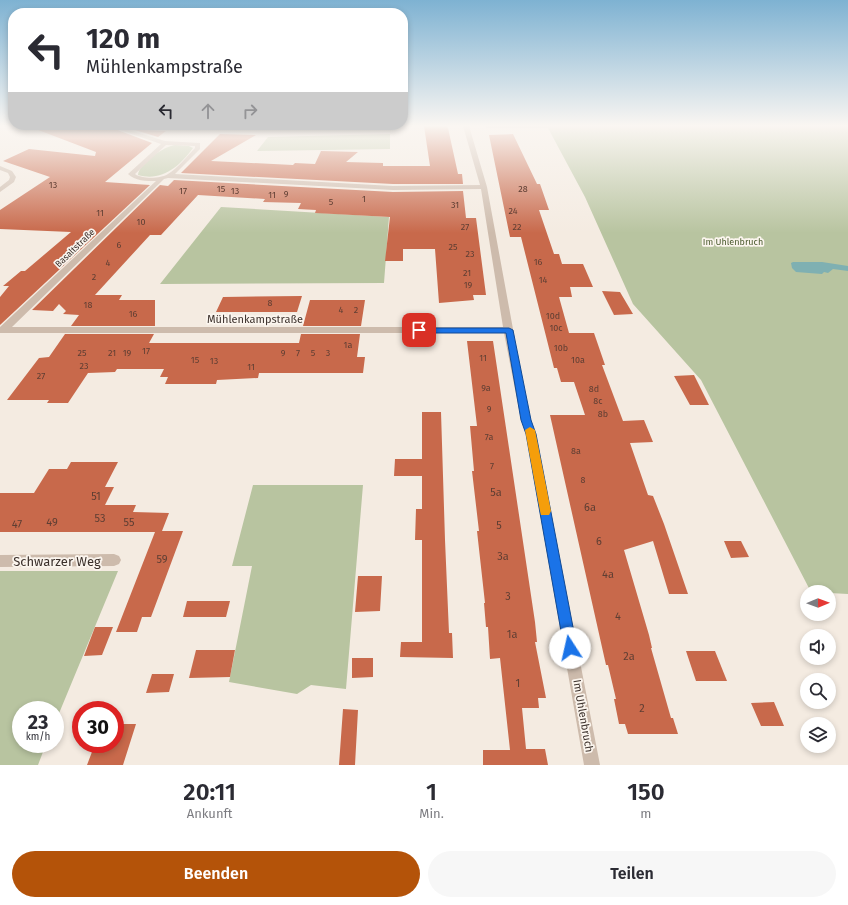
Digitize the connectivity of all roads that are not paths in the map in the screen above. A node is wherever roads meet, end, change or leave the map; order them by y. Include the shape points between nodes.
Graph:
1 (144, 162) edge
2 (184, 162) edge
3 (477, 162) edge
4 (0, 168) edge
5 (170, 176) junction
6 (161, 179) junction
7 (484, 187) junction
8 (0, 190) edge
9 (509, 330) junction
10 (2, 331) edge
11 (114, 560) dead end
12 (0, 561) edge
13 (592, 765) edge

1 - 6 street via 131,174 136,178
2 - 5 street
3 - 7 street, Im Uhlenbruch
4 - 8 street via 10,172 13,177 12,181
5 - 6 street
5 - 7 street via 393,188
6 - 10 street, Basaltstraße
7 - 9 street, Im Uhlenbruch
9 - 10 street, Mühlenkampstraße
9 - 13 street, Im Uhlenbruch via 524,412 531,434
11 - 12 street, Schwarzer Weg

